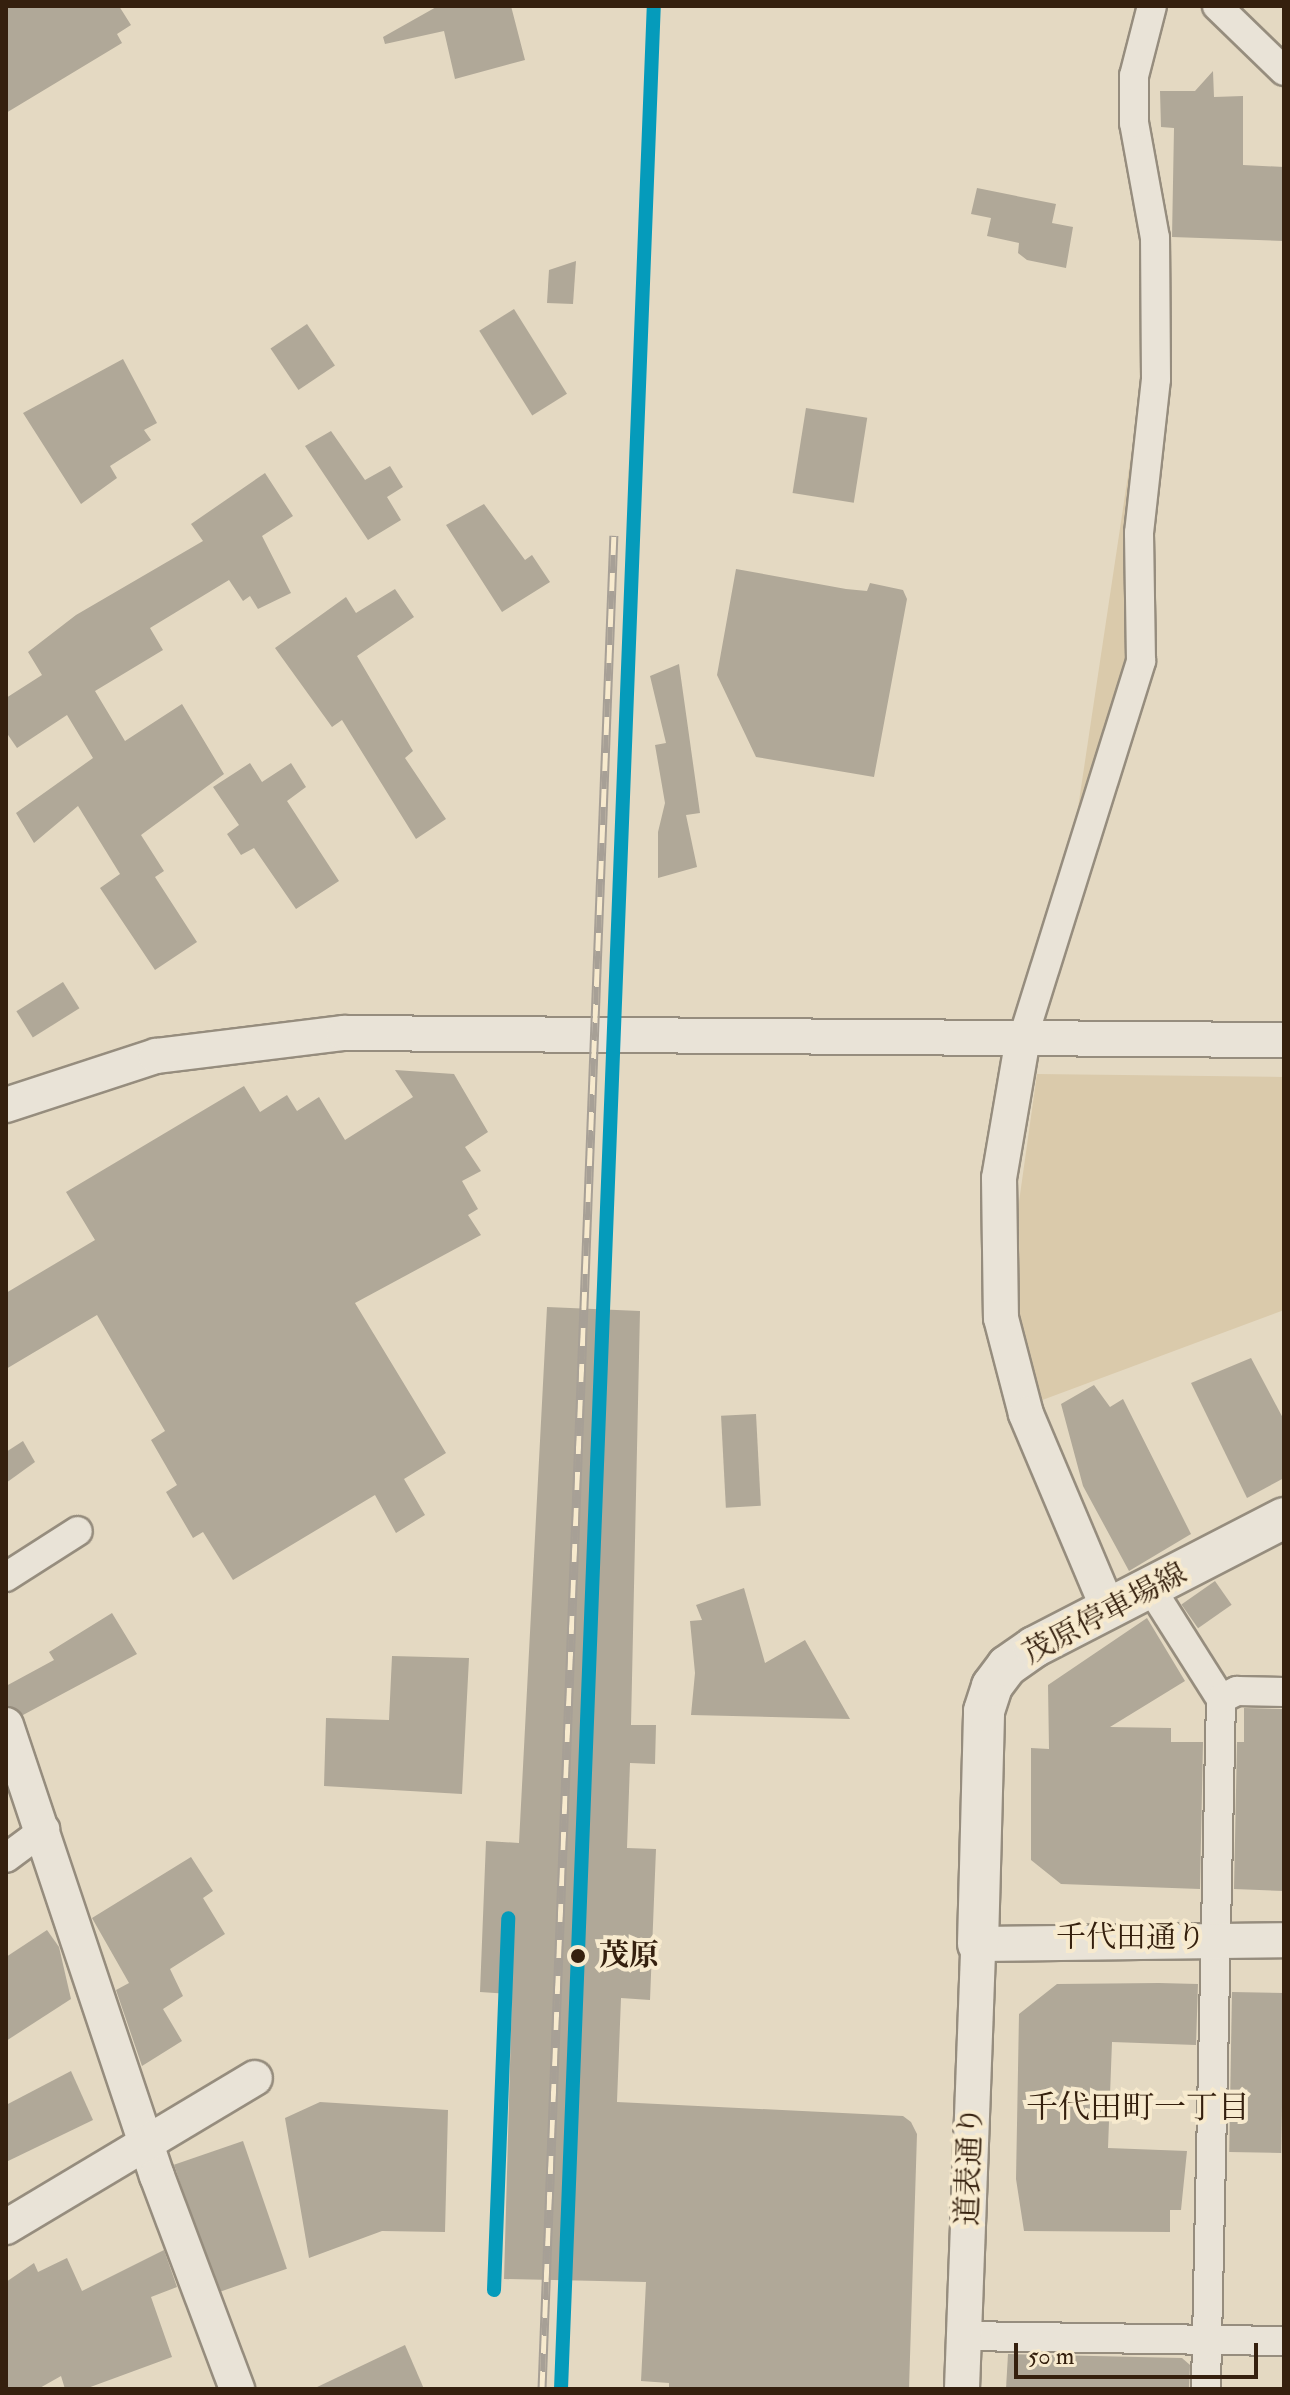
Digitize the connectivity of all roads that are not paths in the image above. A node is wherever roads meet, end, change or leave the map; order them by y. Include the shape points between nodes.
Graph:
1 (1152, 6) edge
2 (1217, 6) edge
3 (1284, 71) edge
4 (1023, 1038) junction
5 (1284, 1040) edge
6 (6, 1105) edge
7 (1284, 1518) edge
8 (78, 1531) dead end
9 (6, 1577) edge
10 (1152, 1590) junction
11 (1108, 1608) junction
12 (1284, 1692) edge
13 (1221, 1699) junction
14 (6, 1725) edge
15 (45, 1829) junction
16 (6, 1858) edge
17 (1214, 1938) junction
18 (1284, 1940) edge
19 (978, 1944) junction
20 (255, 2078) dead end
21 (147, 2144) junction
22 (6, 2227) edge
23 (964, 2336) junction
24 (1207, 2339) junction
25 (1284, 2341) edge
26 (237, 2389) edge
27 (962, 2389) edge
28 (1206, 2389) edge

1 - 4 street via 1134,76 1134,123 1155,252 1156,379 1139,533 1141,661
2 - 3 street
4 - 5 street
4 - 6 street via 523,1032 265,1038 156,1056
4 - 11 street via 999,1178 1001,1318 1026,1414
7 - 10 main road, 茂原停車場線
8 - 9 street
10 - 11 main road, 茂原停車場線
10 - 13 street
11 - 19 main road, 茂原停車場線 via 1025,1653 992,1686 984,1711
12 - 13 street via 1237,1691
13 - 17 street
14 - 15 street
15 - 16 street
15 - 21 street
17 - 18 street, 千代田通り
17 - 19 street, 千代田通り
17 - 24 street
19 - 23 street, 道表通り
20 - 21 street
21 - 22 street
21 - 26 street
23 - 24 street
23 - 27 street, 道表通り
24 - 25 street
24 - 28 street

